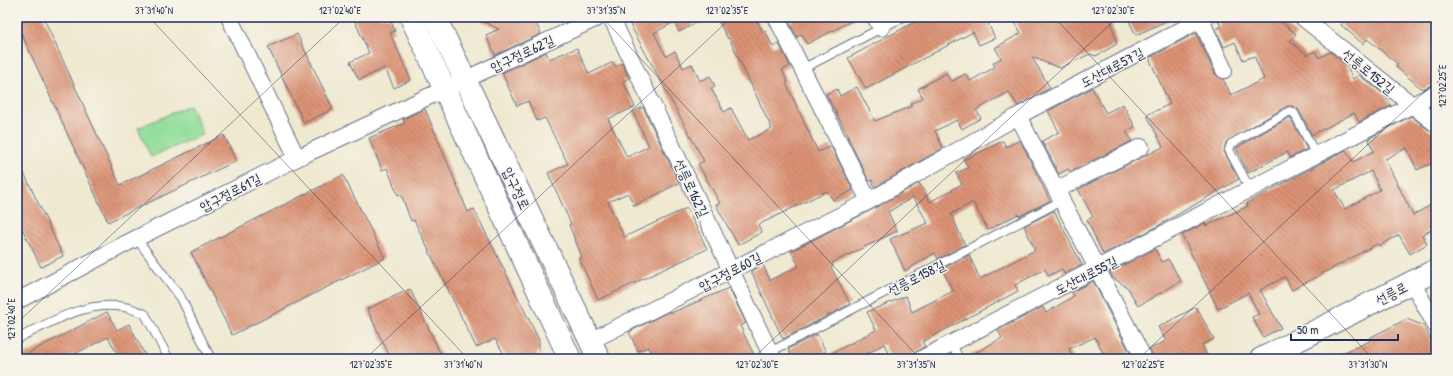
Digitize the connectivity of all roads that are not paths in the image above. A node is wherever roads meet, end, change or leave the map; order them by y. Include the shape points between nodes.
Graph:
1 (229, 17) edge
2 (411, 17) edge
3 (435, 17) edge
4 (599, 17) edge
5 (611, 17) edge
6 (776, 17) edge
7 (903, 17) edge
8 (1302, 17) edge
9 (1204, 18) edge
10 (878, 23) edge
11 (802, 68) junction
12 (1224, 70) dead end
13 (466, 80) junction
14 (445, 88) junction
15 (1436, 94) edge
16 (1413, 106) junction
17 (1018, 116) junction
18 (1436, 124) edge
19 (1141, 147) dead end
20 (1316, 155) junction
21 (297, 158) junction
22 (1250, 189) junction
23 (1058, 196) junction
24 (869, 201) junction
25 (137, 239) junction
26 (730, 270) junction
27 (1096, 270) junction
28 (1436, 270) edge
29 (1412, 282) junction
30 (17, 302) edge
31 (1436, 326) edge
32 (17, 339) edge
33 (952, 344) junction
34 (595, 350) edge
35 (1291, 352) edge
36 (771, 356) edge
37 (169, 359) edge
38 (210, 359) edge
39 (570, 359) edge
40 (922, 359) edge
41 (960, 359) edge
42 (1144, 359) edge
43 (1261, 359) edge

1 - 21 street
2 - 14 main road, 압구정로
3 - 13 main road, 압구정로
4 - 13 street, 압구정로62길
5 - 26 street, 선릉로162길
6 - 11 street
7 - 10 lane
8 - 16 street, 선릉로152길
9 - 12 street
9 - 17 street, 도산대로57길
10 - 11 lane
11 - 24 street
13 - 14 street, 압구정로62길
13 - 34 main road, 압구정로
14 - 21 street, 압구정로61길
14 - 39 main road, 압구정로
15 - 16 street, 도산대로55길
16 - 18 street, 선릉로152길
16 - 20 street, 도산대로55길
17 - 23 street
17 - 24 street, 압구정로60길
19 - 23 street
20 - 22 street, 도산대로55길
20 - 22 lane via 1294,113 1290,111 1231,144 1229,150
21 - 25 street, 압구정로61길
22 - 27 street, 도산대로55길
23 - 27 street
23 - 36 lane, 선릉로158길
24 - 26 street, 압구정로60길
25 - 30 street, 압구정로61길
25 - 38 lane via 181,298
26 - 34 street, 압구정로60길
26 - 36 street, 선릉로162길
27 - 33 street, 도산대로55길
27 - 42 street
28 - 29 main road, 선릉로
29 - 31 street
29 - 35 main road, 선릉로
32 - 37 lane via 56,319 83,309 124,307 145,314
33 - 40 street, 도산대로55길
33 - 41 lane
35 - 43 main road, 선릉로

